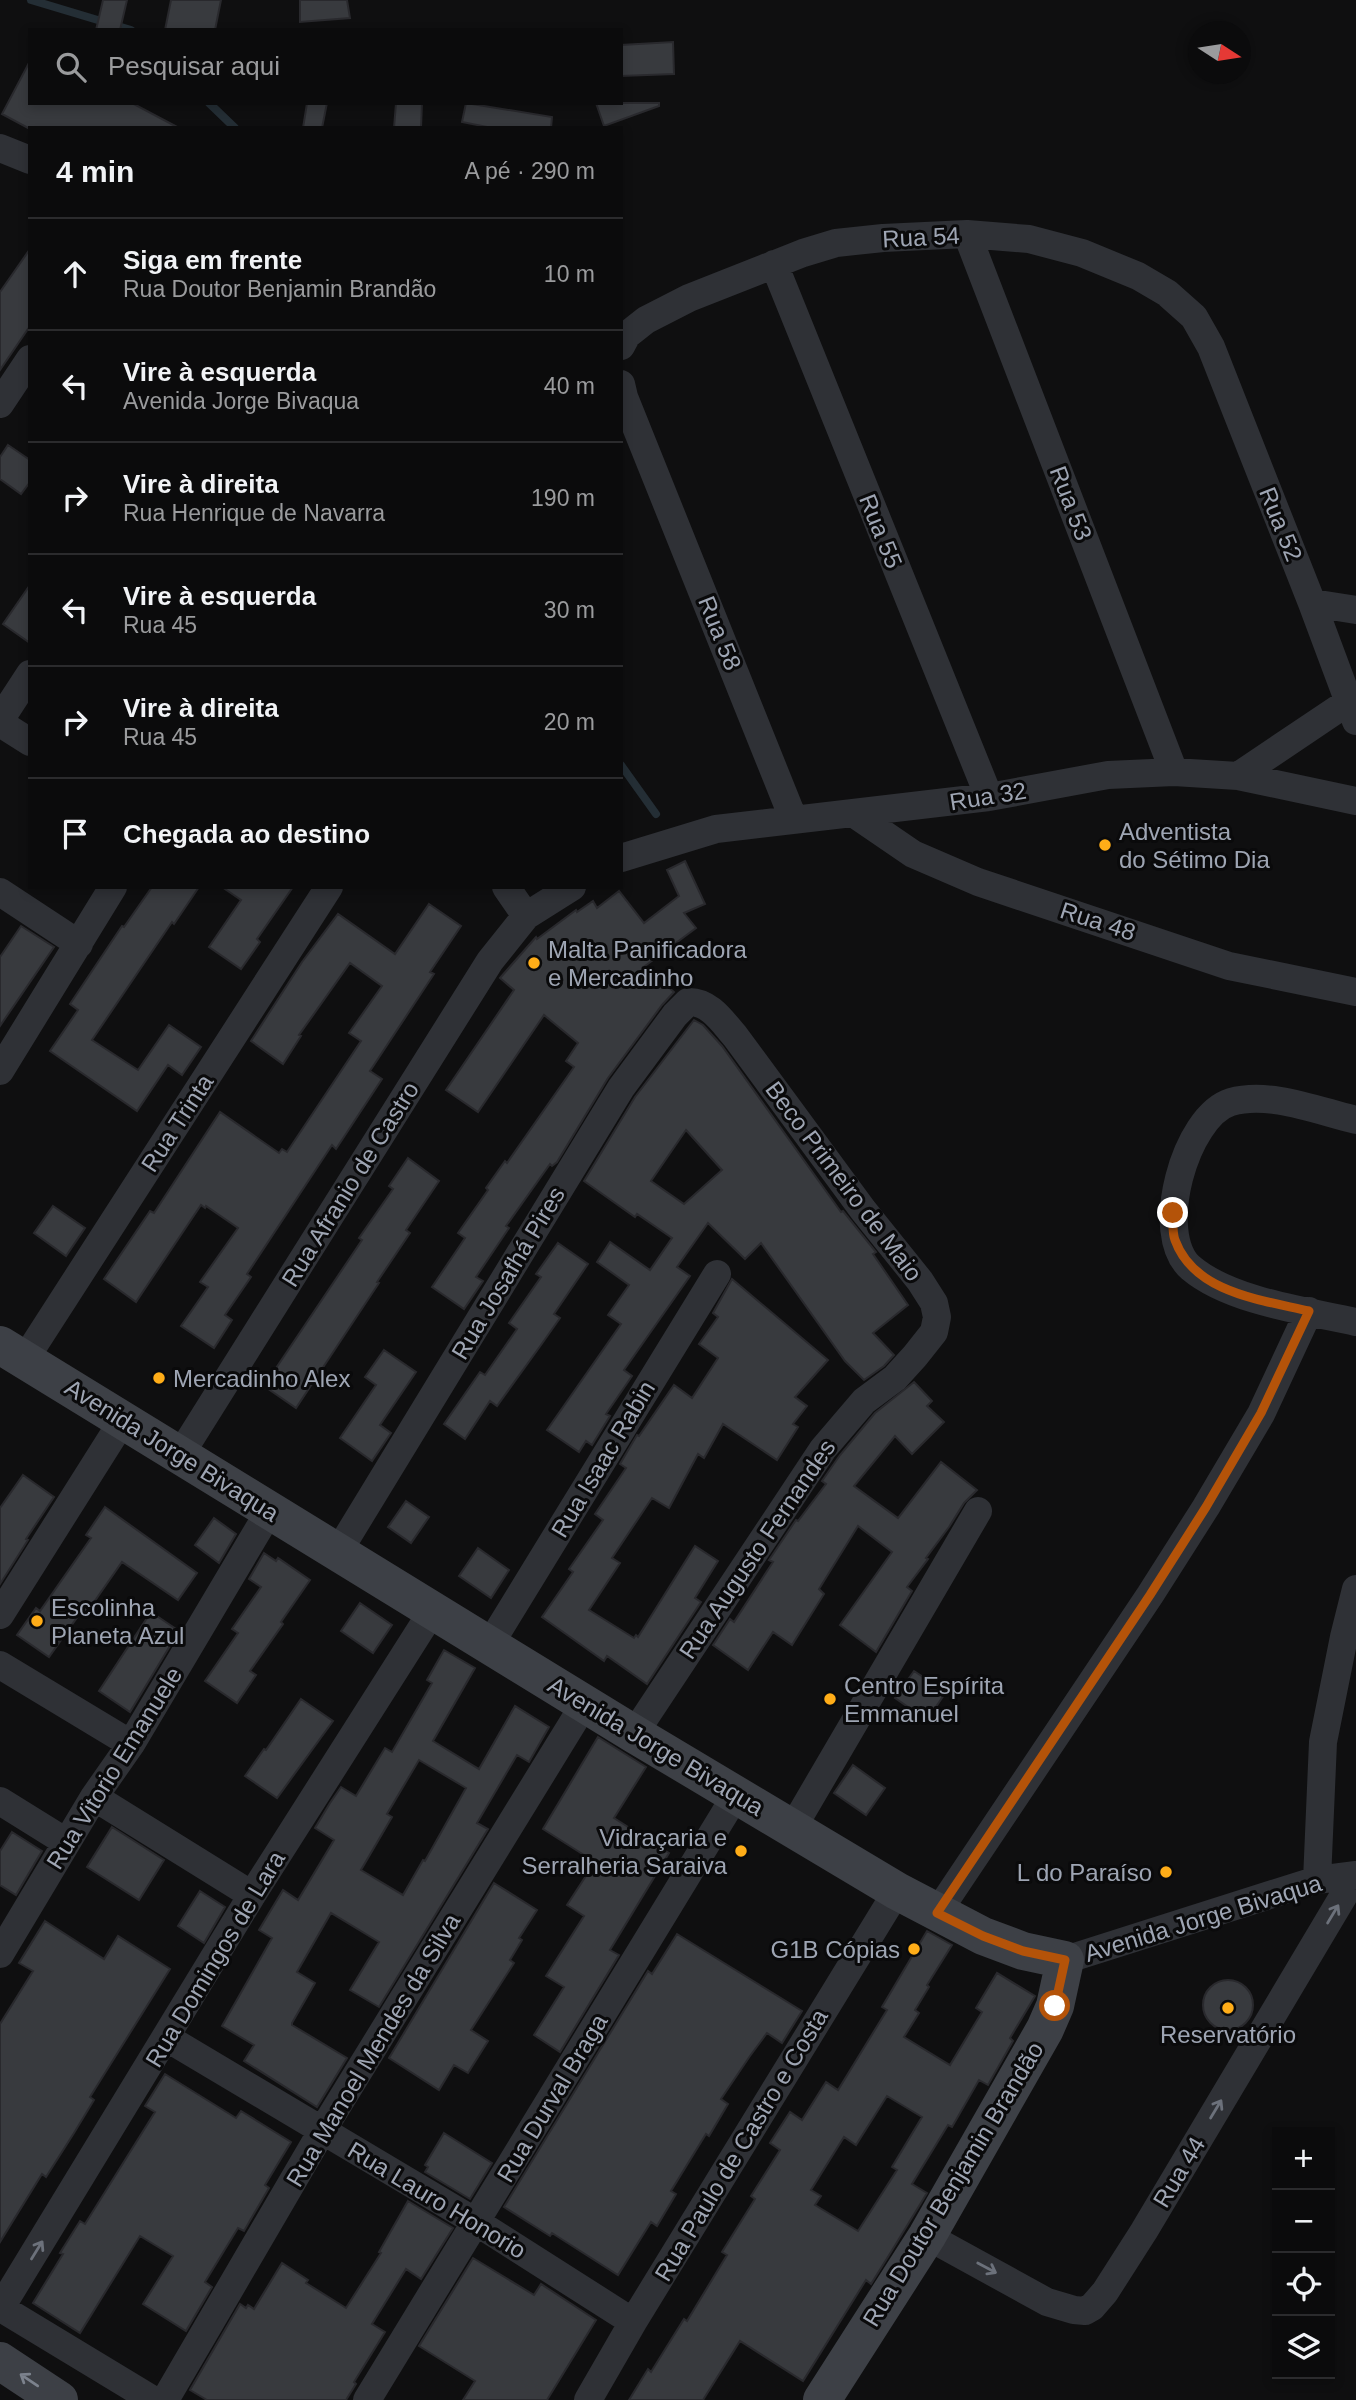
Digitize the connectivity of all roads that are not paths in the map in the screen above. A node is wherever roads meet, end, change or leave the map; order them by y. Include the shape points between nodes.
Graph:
1 (0, 148) edge
2 (28, 159) edge
3 (967, 234) junction
4 (774, 264) junction
5 (623, 342) edge
6 (1211, 347) joint
7 (28, 362) edge
8 (623, 389) edge
9 (0, 404) edge
10 (1312, 603) junction
11 (1356, 610) edge
12 (28, 677) edge
13 (1352, 711) edge
14 (0, 721) edge
15 (28, 741) edge
16 (1174, 772) junction
17 (1238, 776) junction
18 (989, 797) junction
19 (1356, 801) edge
20 (853, 813) junction
21 (793, 818) junction
22 (623, 857) edge
23 (112, 889) edge
24 (328, 889) edge
25 (507, 889) edge
26 (569, 889) edge
27 (0, 892) edge
28 (526, 916) junction
29 (79, 944) junction
30 (1356, 992) edge
31 (688, 1002) joint
32 (0, 1071) edge
33 (1356, 1120) edge
34 (717, 1274) dead end
35 (1309, 1311) junction
36 (1356, 1322) edge
37 (13, 1352) edge
38 (895, 1378) joint
39 (123, 1420) junction
40 (180, 1455) junction
41 (270, 1510) junction
42 (978, 1511) dead end
43 (338, 1552) junction
44 (1356, 1589) edge
45 (433, 1610) junction
46 (0, 1615) edge
47 (490, 1644) junction
48 (0, 1665) edge
49 (585, 1703) junction
50 (634, 1734) junction
51 (131, 1744) junction
52 (736, 1795) junction
53 (94, 1797) junction
54 (0, 1801) edge
55 (792, 1829) junction
56 (66, 1842) junction
57 (1356, 1875) edge
58 (1317, 1880) junction
59 (897, 1891) junction
60 (252, 1895) junction
61 (937, 1913) junction
62 (0, 1954) edge
63 (1065, 1960) junction
64 (167, 2038) junction
65 (322, 2131) junction
66 (476, 2222) junction
67 (927, 2236) junction
68 (0, 2309) edge
69 (633, 2322) junction
70 (0, 2361) edge
71 (59, 2400) edge
72 (153, 2400) edge
73 (165, 2400) edge
74 (367, 2400) edge
75 (588, 2400) edge
76 (822, 2400) edge

1 - 2 street
3 - 4 street, Rua 54 via 836,243
3 - 6 street, Rua 54 via 1029,239 1082,253 1138,276 1194,317
3 - 16 street, Rua 53
4 - 5 street, Rua 54 via 646,320
4 - 18 street, Rua 55
6 - 10 street, Rua 52
7 - 9 street
8 - 21 street, Rua 58
10 - 11 street
10 - 13 street, Rua 52
12 - 14 street
13 - 17 street, Rua 52
14 - 15 street
16 - 17 street, Rua 32
16 - 18 street, Rua 32 via 1108,775
17 - 19 street, Rua 32
18 - 20 street, Rua 32
20 - 21 street, Rua 32
20 - 30 street, Rua 48 via 913,853 978,882 1229,966
21 - 22 street, Rua 32 via 716,829
23 - 29 street
24 - 37 street, Rua Trinta
25 - 28 street
26 - 28 street
27 - 29 street
28 - 40 street, Rua Afranio de Castro via 491,961
29 - 32 street
31 - 38 street, Beco Primeiro de Maio via 698,1002 715,1013 735,1036 934,1303 934,1332
31 - 43 street, Rua Josafhá Pires via 621,1088
33 - 35 street via 1256,1098 1229,1103 1207,1117 1180,1178 1174,1238 1188,1266 1240,1294
34 - 47 street, Rua Isaac Rabin
35 - 36 street
35 - 61 street via 1261,1413 1206,1507
37 - 39 street, Avenida Jorge Bivaqua
38 - 50 street, Rua Augusto Fernandes via 864,1401 823,1450
39 - 40 street, Avenida Jorge Bivaqua
39 - 46 street
40 - 41 street, Avenida Jorge Bivaqua
41 - 43 street, Avenida Jorge Bivaqua
41 - 51 street, Rua Vitorio Emanuele
42 - 55 street
43 - 45 street, Avenida Jorge Bivaqua
44 - 58 street via 1324,1742
45 - 47 street, Avenida Jorge Bivaqua
45 - 60 street, Rua Domingos de Lara
47 - 49 street, Avenida Jorge Bivaqua
48 - 51 street
49 - 50 street, Avenida Jorge Bivaqua
49 - 65 street, Rua Manoel Mendes da Silva
50 - 52 street, Avenida Jorge Bivaqua
51 - 53 street, Rua Vitorio Emanuele
52 - 55 street, Avenida Jorge Bivaqua
52 - 66 street, Rua Durval Braga
53 - 56 street, Rua Vitorio Emanuele
53 - 60 street
54 - 56 street
55 - 59 street, Avenida Jorge Bivaqua
56 - 62 street, Rua Vitorio Emanuele
57 - 58 street, Avenida Jorge Bivaqua
67 -> 57 street, Rua 44 via 1047,2302 1074,2310 1092,2307 1151,2219
58 - 63 street, Avenida Jorge Bivaqua
59 - 61 street, Avenida Jorge Bivaqua
59 - 69 street, Rua Paulo de Castro e Costa
60 - 64 street, Rua Domingos de Lara
61 - 63 street, Avenida Jorge Bivaqua via 1023,1951
63 - 67 street, Rua Doutor Benjamin Brandão via 1045,2029
64 - 65 street, Rua Lauro Honorio
68 -> 64 street, Rua Domingos de Lara
65 - 66 street, Rua Lauro Honorio
65 - 73 street, Rua Manoel Mendes da Silva
66 - 69 street, Rua Lauro Honorio
66 - 74 street, Rua Durval Braga
67 - 76 street, Rua Doutor Benjamin Brandão
68 - 72 street
69 - 75 street, Rua Paulo de Castro e Costa
71 -> 70 street

